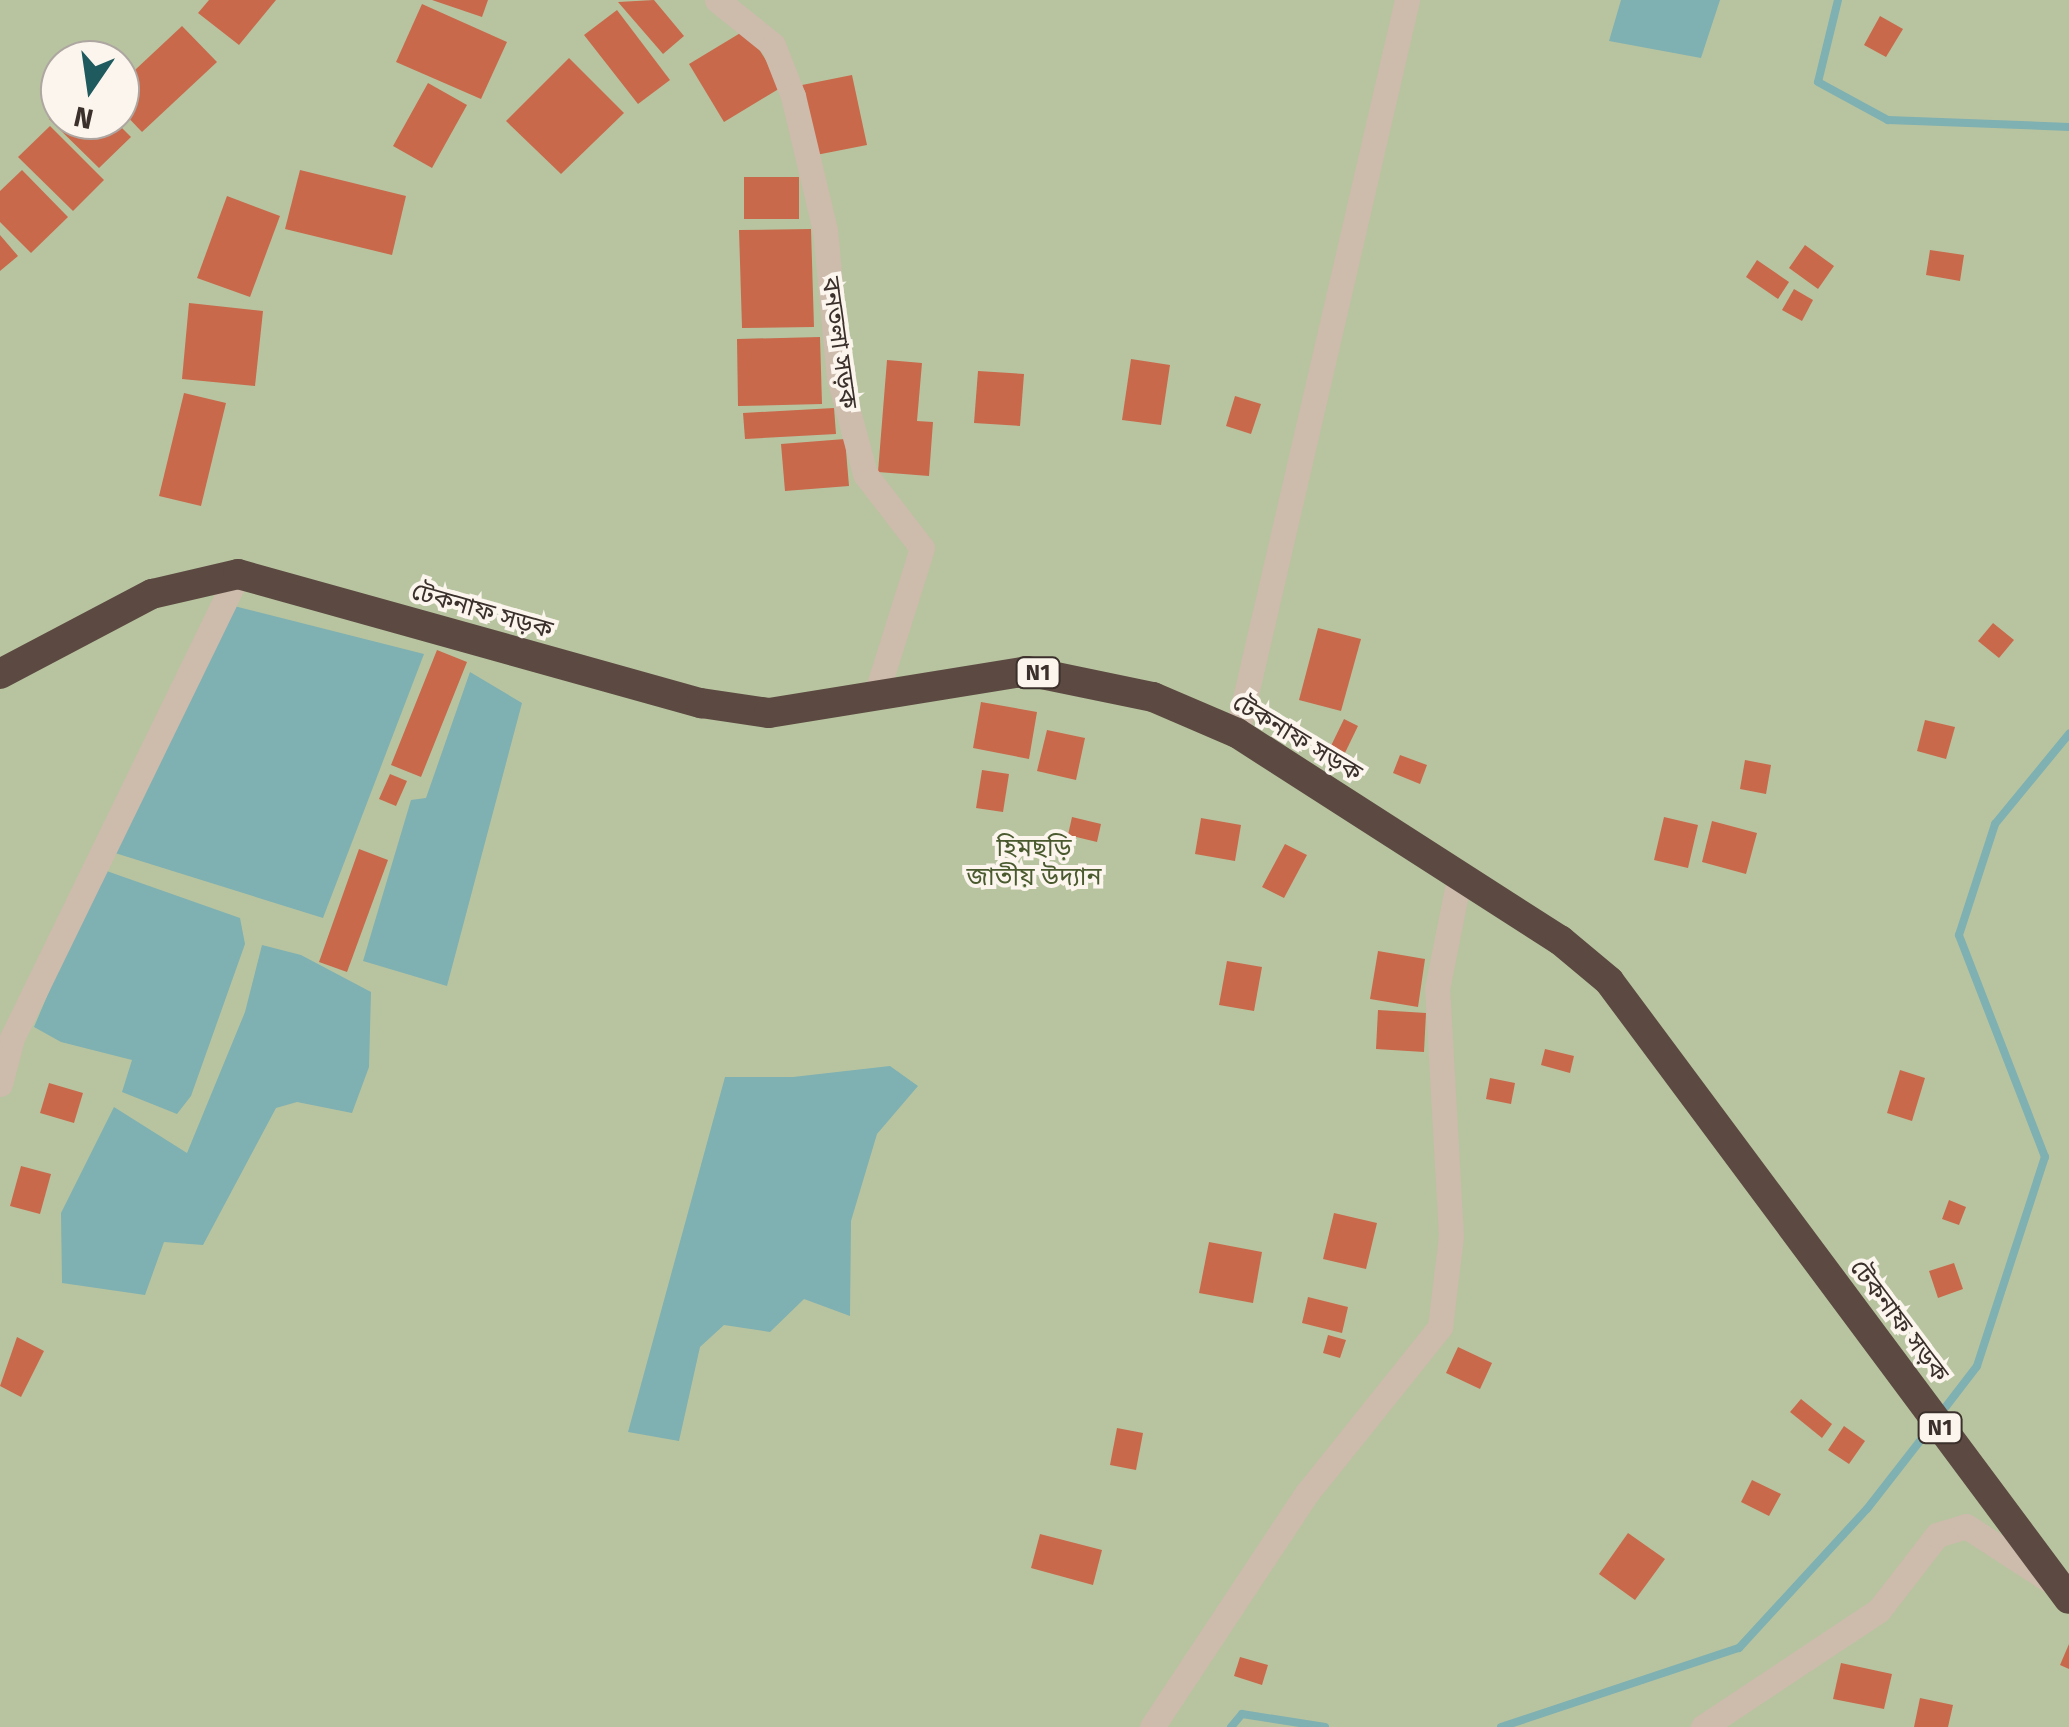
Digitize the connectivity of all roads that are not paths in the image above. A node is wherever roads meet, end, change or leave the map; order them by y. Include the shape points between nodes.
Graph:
1 (718, 0) edge
2 (1407, 0) edge
3 (238, 574) junction
4 (0, 674) edge
5 (877, 692) junction
6 (1236, 733) junction
7 (1460, 874) junction
8 (0, 1084) edge
9 (2061, 1591) edge
10 (1152, 1727) edge
11 (1702, 1727) edge

1 - 5 street, বনতলা সড়ক via 773,45 793,96 825,230 839,378 865,474 922,548
2 - 6 street
3 - 4 highway, টেকনাফ সড়ক / N1 via 152,594
3 - 5 highway, টেকনাফ সড়ক / N1 via 701,704 768,713
3 - 8 street via 12,1038
5 - 6 highway, টেকনাফ সড়ক / N1 via 1027,671 1153,696
6 - 7 highway, টেকনাফ সড়ক / N1
7 - 9 highway, টেকনাফ সড়ক / N1 via 1610,980
7 - 10 street via 1437,988 1452,1236 1440,1327 1308,1493
9 - 11 street via 1966,1526 1936,1535 1880,1610

